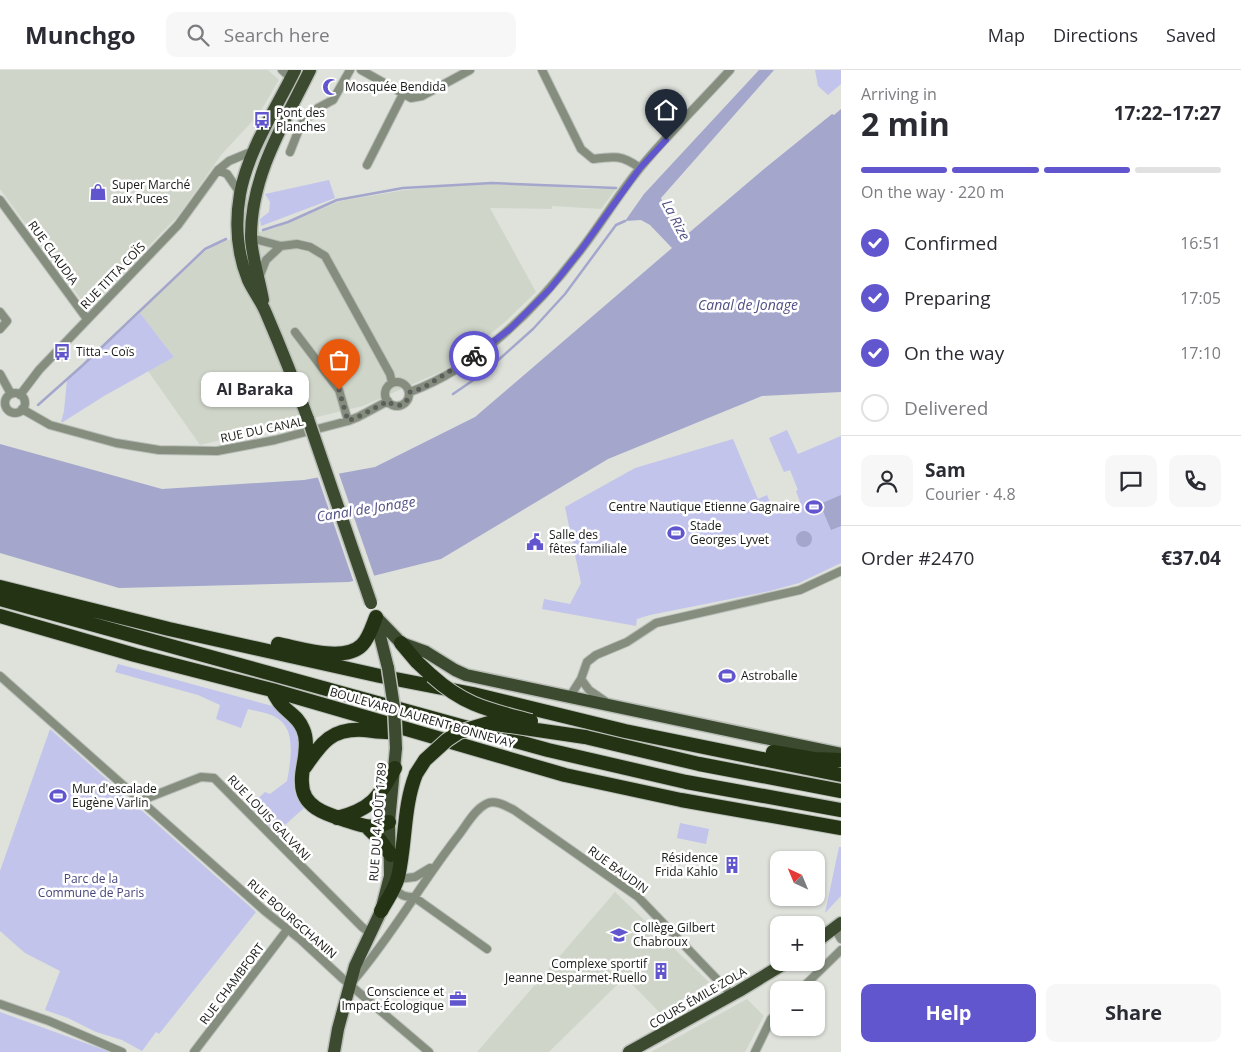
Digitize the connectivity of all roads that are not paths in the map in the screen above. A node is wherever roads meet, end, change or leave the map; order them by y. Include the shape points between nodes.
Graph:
1 (310, 70) edge
2 (350, 70) edge
3 (361, 70) edge
4 (470, 70) edge
5 (542, 70) edge
6 (730, 70) edge
7 (293, 76) edge
8 (403, 94) junction
9 (254, 150) junction
10 (290, 152) dead end
11 (367, 165) dead end
12 (640, 168) junction
13 (218, 170) junction
14 (240, 193) junction
15 (0, 200) edge
16 (246, 235) junction
17 (281, 246) junction
18 (259, 278) junction
19 (265, 310) junction
20 (0, 312) edge
21 (87, 320) junction
22 (0, 329) edge
23 (296, 332) dead end
24 (0, 374) edge
25 (392, 383) junction
26 (410, 392) junction
27 (11, 394) junction
28 (20, 395) junction
29 (388, 401) junction
30 (2, 402) edge
31 (22, 409) junction
32 (348, 421) junction
33 (841, 571) edge
34 (0, 587) edge
35 (0, 599) edge
36 (0, 616) edge
37 (376, 617) junction
38 (169, 630) junction
39 (401, 643) junction
40 (0, 676) edge
41 (581, 679) junction
42 (416, 683) junction
43 (272, 690) junction
44 (571, 697) junction
45 (621, 707) junction
46 (410, 731) junction
47 (585, 737) junction
48 (841, 754) edge
49 (841, 760) edge
50 (395, 768) junction
51 (303, 769) junction
52 (841, 775) edge
53 (841, 785) edge
54 (812, 786) junction
55 (841, 791) edge
56 (142, 802) junction
57 (841, 810) edge
58 (337, 818) junction
59 (389, 822) junction
60 (368, 827) junction
61 (841, 828) edge
62 (391, 856) junction
63 (436, 864) junction
64 (416, 877) junction
65 (396, 883) junction
66 (420, 888) junction
67 (414, 897) junction
68 (381, 912) junction
69 (287, 930) junction
70 (840, 932) edge
71 (370, 934) junction
72 (825, 938) edge
73 (825, 941) edge
74 (488, 949) dead end
75 (841, 950) edge
76 (772, 971) edge
77 (809, 981) edge
78 (350, 985) junction
79 (732, 995) junction
80 (0, 1004) edge
81 (770, 1023) edge
82 (122, 1052) edge
83 (194, 1052) edge
84 (334, 1052) edge
85 (429, 1052) edge
86 (629, 1052) edge
87 (754, 1052) edge

1 - 7 main road
2 - 10 street via 333,100 318,108 301,124
3 - 8 street
4 - 8 street via 422,96 411,98
5 - 12 street via 581,149 593,159 614,156
6 - 12 street
7 - 9 main road
7 - 16 main road via 261,171
8 - 11 street
9 - 13 street, RUE TITTA COÏS via 229,161
9 - 14 main road
12 - 26 street via 550,289 510,329 466,363
13 - 14 street via 227,174
13 - 21 street, RUE TITTA COÏS via 178,226
14 - 16 main road via 237,221
15 - 21 street, RUE CLAUDIA
16 - 17 street
16 - 18 main road
16 - 19 main road via 248,280
17 - 18 street via 266,260
17 - 25 street via 297,244 325,256
18 - 19 main road
19 - 37 main road, RUE DU 4 AOÛT 1789, bridge via 308,419
20 - 22 street via 8,321
21 - 28 street, RUE TITTA COÏS
23 - 32 street via 339,390
24 - 27 street
25 - 26 street via 403,383
25 - 29 street via 385,393
26 - 29 street via 402,405 394,406
27 - 28 street
27 - 30 street
28 - 31 street via 24,399
29 - 32 street, RUE DU CANAL
30 - 31 street via 14,413
31 - 32 street, RUE DU CANAL via 56,427 116,443 169,450 217,451
33 - 41 street via 800,590 656,623 627,642 596,655 587,662
34 - 38 highway
35 - 57 highway, BOULEVARD LAURENT BONNEVAY via 548,750 686,782
36 - 43 highway, BOULEVARD LAURENT BONNEVAY
37 - 38 highway via 363,644 353,652 328,654 187,626
37 - 39 main road
37 - 50 main road, RUE DU 4 AOÛT 1789, bridge via 394,707
38 - 42 highway
39 - 44 main road via 426,652 466,675
39 - 47 highway, bridge via 432,676 468,702
40 - 56 street
41 - 44 street
41 - 45 street via 602,700
42 - 49 highway via 474,689 769,752
42 - 52 highway via 625,731
43 - 46 highway, BOULEVARD LAURENT BONNEVAY
43 - 51 highway via 303,729 306,737
44 - 45 main road
45 - 48 main road
46 - 51 highway via 337,732 328,737
46 - 61 highway, BOULEVARD LAURENT BONNEVAY via 565,775 681,800
47 - 54 highway
47 - 65 highway, bridge via 489,723 459,732 447,740 425,760 409,791
50 - 58 highway via 368,806
50 - 59 main road, RUE DU 4 AOÛT 1789
51 - 58 highway via 302,785 307,800 317,810
53 - 54 highway
54 - 55 highway
56 - 69 street, RUE BOURGCHANIN
56 - 71 street, RUE LOUIS GALVANI via 201,777 214,778
58 - 60 highway
59 - 60 highway
59 - 62 main road, RUE DU 4 AOÛT 1789
60 - 62 highway
62 - 68 main road, RUE DU 4 AOÛT 1789 via 390,876
63 - 64 street
63 - 66 street
63 - 79 street, RUE BAUDIN via 479,809 490,802 497,802 514,810 638,897
64 - 65 street
64 - 66 street
65 - 67 street via 399,894
65 - 68 highway
66 - 67 street
67 - 74 street
67 - 78 street via 368,965
68 - 71 main road, RUE DU 4 AOÛT 1789
69 - 78 street, RUE BOURGCHANIN
69 - 83 street, RUE CHAMBFORT
70 - 72 main road
70 - 73 main road
71 - 78 main road, RUE DU 4 AOÛT 1789
75 - 77 street
76 - 79 main road, COURS ÉMILE ZOLA
78 - 84 main road, RUE DU 4 AOÛT 1789
78 - 85 street, RUE BOURGCHANIN
79 - 86 main road, COURS ÉMILE ZOLA
80 - 82 street
81 - 87 street

